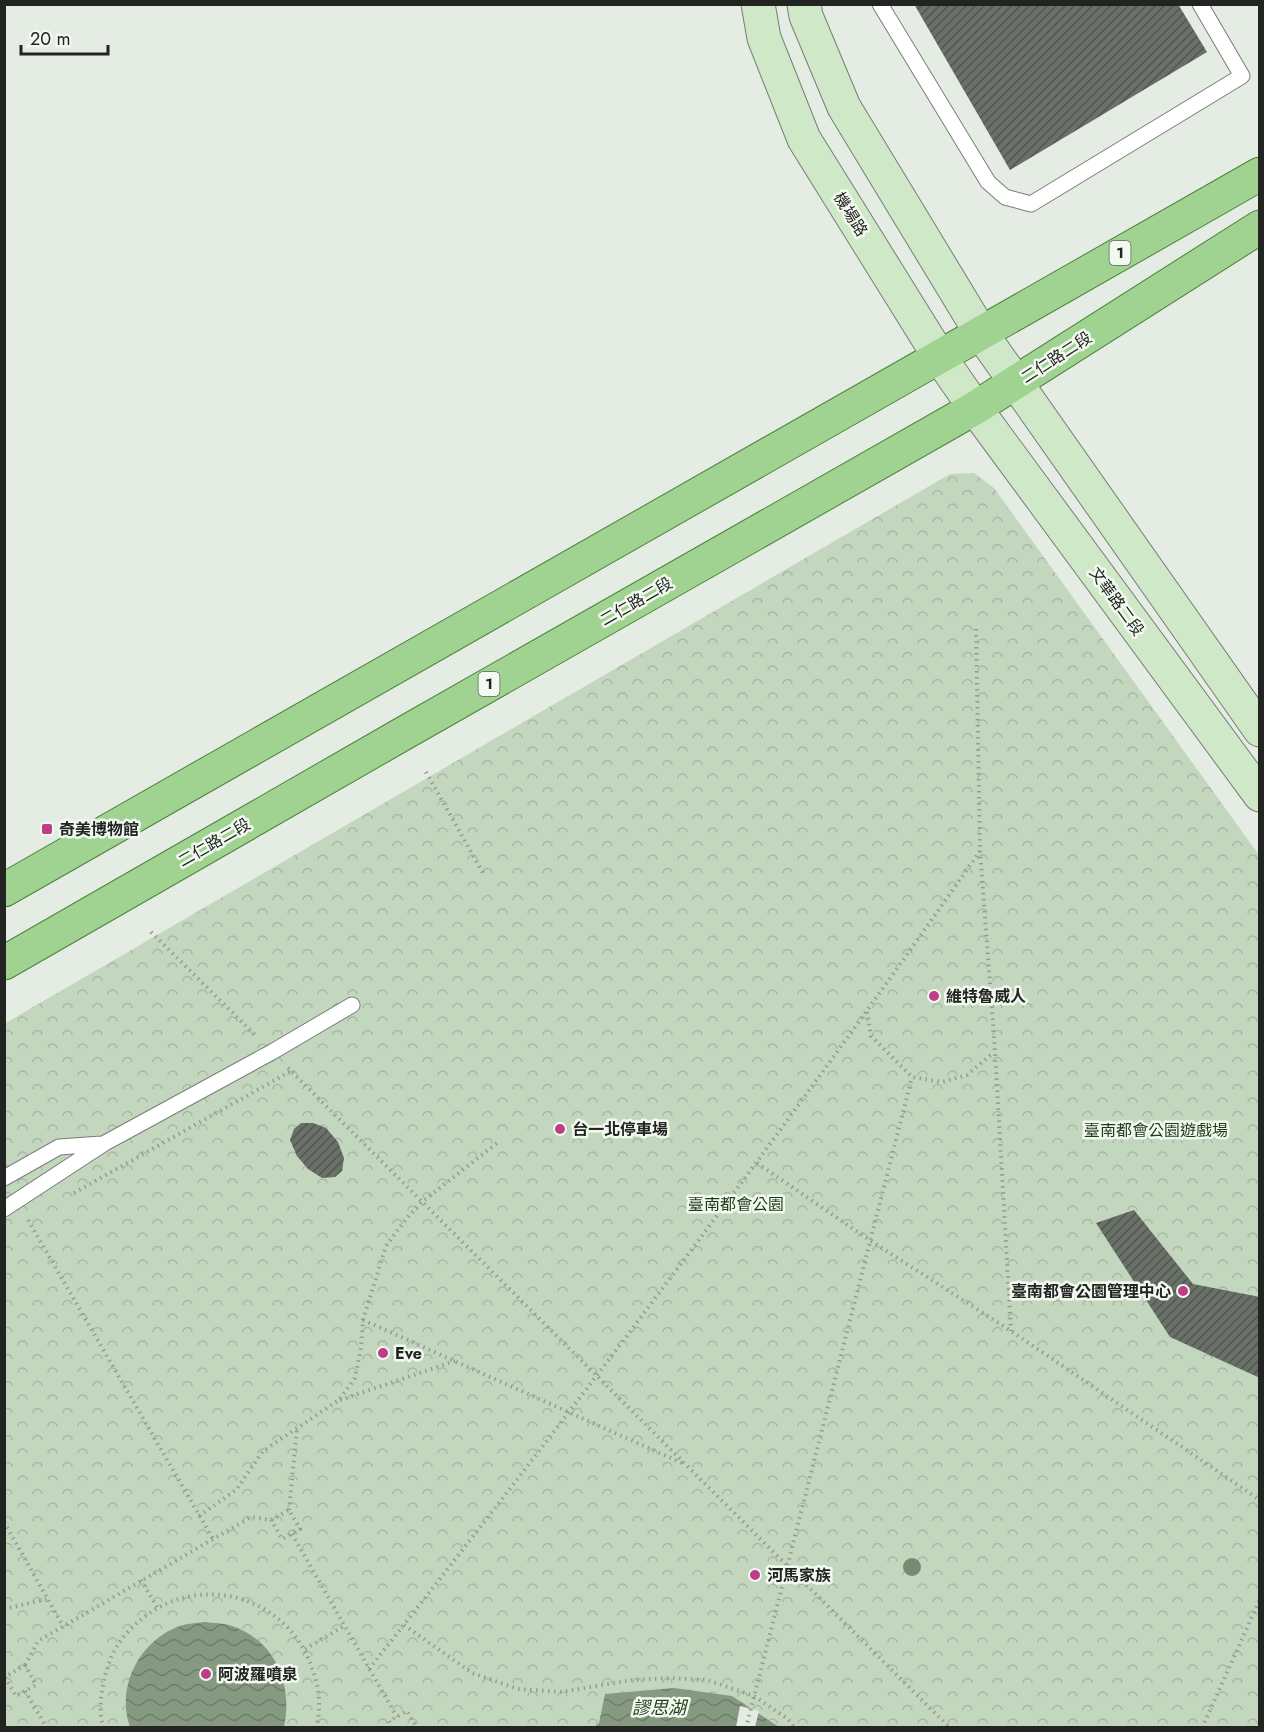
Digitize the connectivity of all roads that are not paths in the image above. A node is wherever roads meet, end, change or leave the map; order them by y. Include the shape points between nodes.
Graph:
1 (758, 4) edge
2 (804, 4) edge
3 (880, 4) edge
4 (1200, 4) edge
5 (1260, 174) edge
6 (1260, 227) edge
7 (981, 333) junction
8 (939, 356) junction
9 (1015, 383) junction
10 (975, 408) junction
11 (1260, 730) edge
12 (1260, 795) edge
13 (4, 890) edge
14 (4, 963) edge
15 (352, 1005) dead end
16 (105, 1143) junction
17 (4, 1178) edge
18 (4, 1209) edge

1 - 8 street, 機場路 via 764,38 804,139
2 - 7 street via 844,107
3 - 4 lane via 988,182 1005,197 1031,204 1242,76
5 - 7 main road, 1
6 - 9 main road, 二仁路二段 / 1
7 - 8 main road, 1
7 - 9 street
8 - 10 street, 機場路
8 - 13 main road, 1
9 - 10 main road, 二仁路二段 / 1
9 - 11 street
10 - 12 street, 文華路二段
10 - 14 main road, 二仁路二段 / 1
15 - 16 lane
16 - 17 lane via 59,1147
16 - 18 lane

